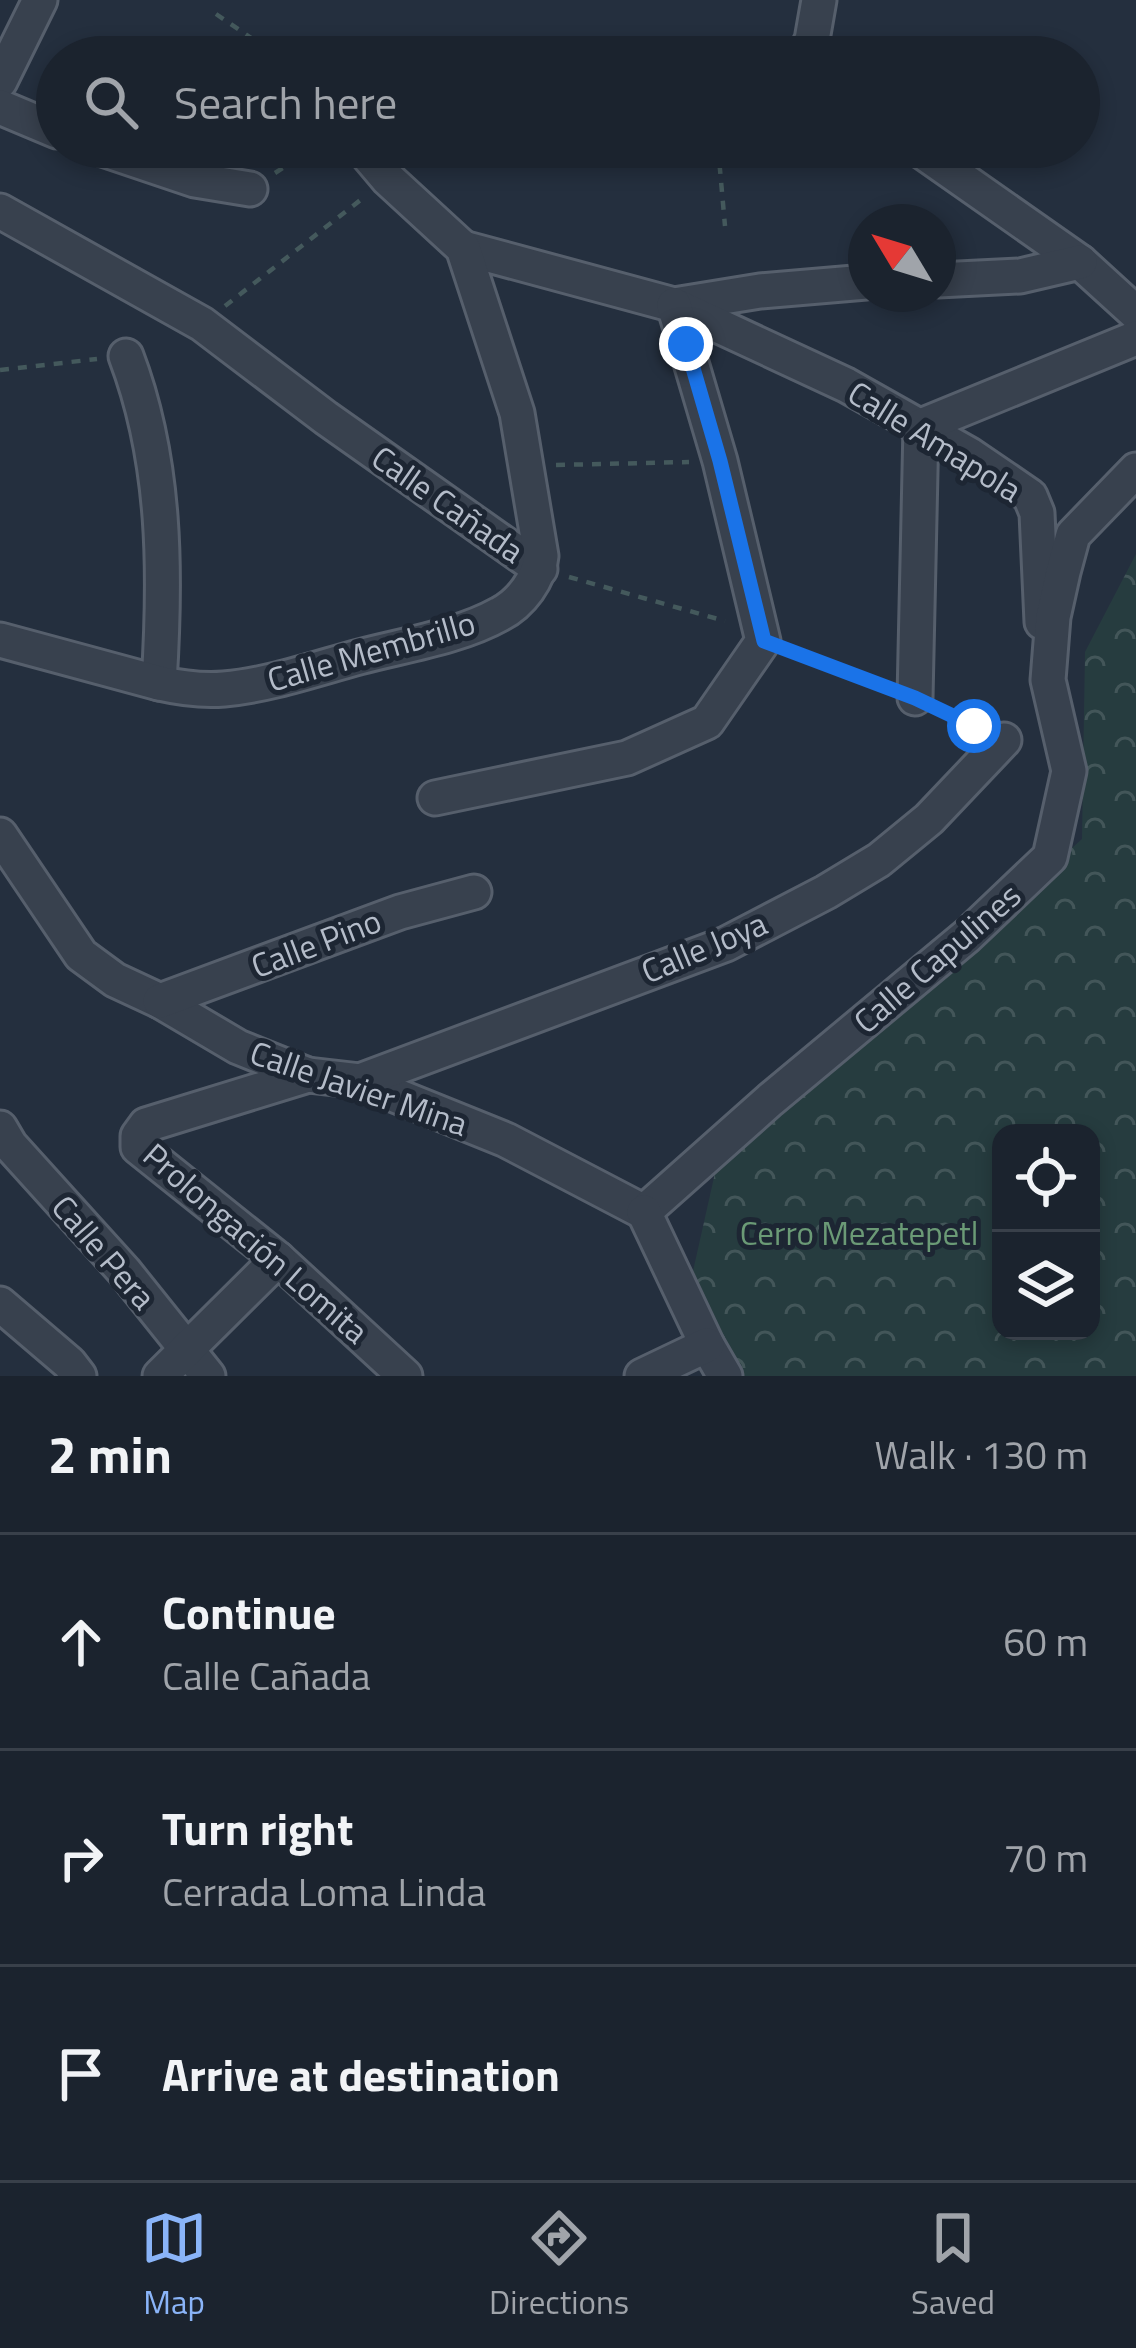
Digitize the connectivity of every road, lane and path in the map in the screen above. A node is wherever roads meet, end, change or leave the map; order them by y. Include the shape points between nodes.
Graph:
1 (40, 0) edge
2 (819, 0) edge
3 (216, 14) dead end
4 (248, 36) edge
5 (813, 36) edge
6 (0, 81) edge
7 (0, 107) edge
8 (36, 122) edge
9 (159, 168) edge
10 (282, 168) edge
11 (379, 168) edge
12 (720, 168) edge
13 (946, 168) edge
14 (388, 179) junction
15 (250, 189) joint
16 (0, 211) edge
17 (725, 226) dead end
18 (463, 248) junction
19 (1080, 262) junction
20 (956, 279) edge
21 (848, 284) edge
22 (674, 305) junction
23 (1136, 313) edge
24 (202, 324) junction
25 (1136, 338) edge
26 (126, 356) joint
27 (0, 370) edge
28 (921, 426) junction
29 (720, 461) junction
30 (526, 466) junction
31 (1136, 470) edge
32 (540, 569) junction
33 (0, 640) edge
34 (764, 641) junction
35 (1048, 680) junction
36 (159, 683) junction
37 (915, 698) junction
38 (1004, 740) joint
39 (435, 798) dead end
40 (0, 835) edge
41 (474, 892) dead end
42 (160, 1000) junction
43 (308, 1075) junction
44 (359, 1081) junction
45 (3, 1141) edge
46 (644, 1213) junction
47 (278, 1259) junction
48 (0, 1304) edge
49 (706, 1345) junction
50 (198, 1364) edge
51 (79, 1376) edge
52 (160, 1376) edge
53 (405, 1376) edge
54 (641, 1376) edge
55 (725, 1376) edge

1 - 6 street
2 - 5 street
3 - 4 path
7 - 8 street
9 - 15 street
10 - 15 path
11 - 14 street
12 - 17 path
13 - 19 street
14 - 18 street
14 - 24 path
16 - 24 street, Calle Cañada
18 - 22 street
18 - 30 street via 517,413
19 - 20 street
19 - 23 street
21 - 22 street
22 - 28 street, Calle Amapola
22 - 29 street
24 - 32 street, Calle Cañada
25 - 28 street
26 - 27 path
26 - 36 street via 160,501
28 - 35 street, Calle Amapola via 1030,496
28 - 37 street
29 - 30 path
29 - 34 street
30 - 32 street
31 - 35 street, Calle Capulines via 1073,535
32 - 34 path, Calle Cañada via 719,618
32 - 36 street, Calle Membrillo via 501,614 412,644 223,689
33 - 36 street, Calle Membrillo
34 - 37 path, Calle Cañada
34 - 39 street via 706,722 627,758
35 - 46 street, Calle Capulines via 1069,771 1050,856
37 - 38 path, Calle Cañada
38 - 44 street, Calle Joya via 929,819 826,892 726,944
40 - 42 street, Calle Javier Mina via 82,956
41 - 42 street, Calle Pino
42 - 43 street, Calle Javier Mina via 238,1047
43 - 44 street, Calle Javier Mina
43 - 47 street, Prolongación Lomita via 146,1125 137,1136 138,1147
44 - 46 street, Calle Javier Mina via 506,1140
45 - 50 street, Calle Pera
46 - 49 street
47 - 50 street
47 - 53 street, Prolongación Lomita
48 - 51 street
49 - 54 street
49 - 55 street
50 - 52 street

